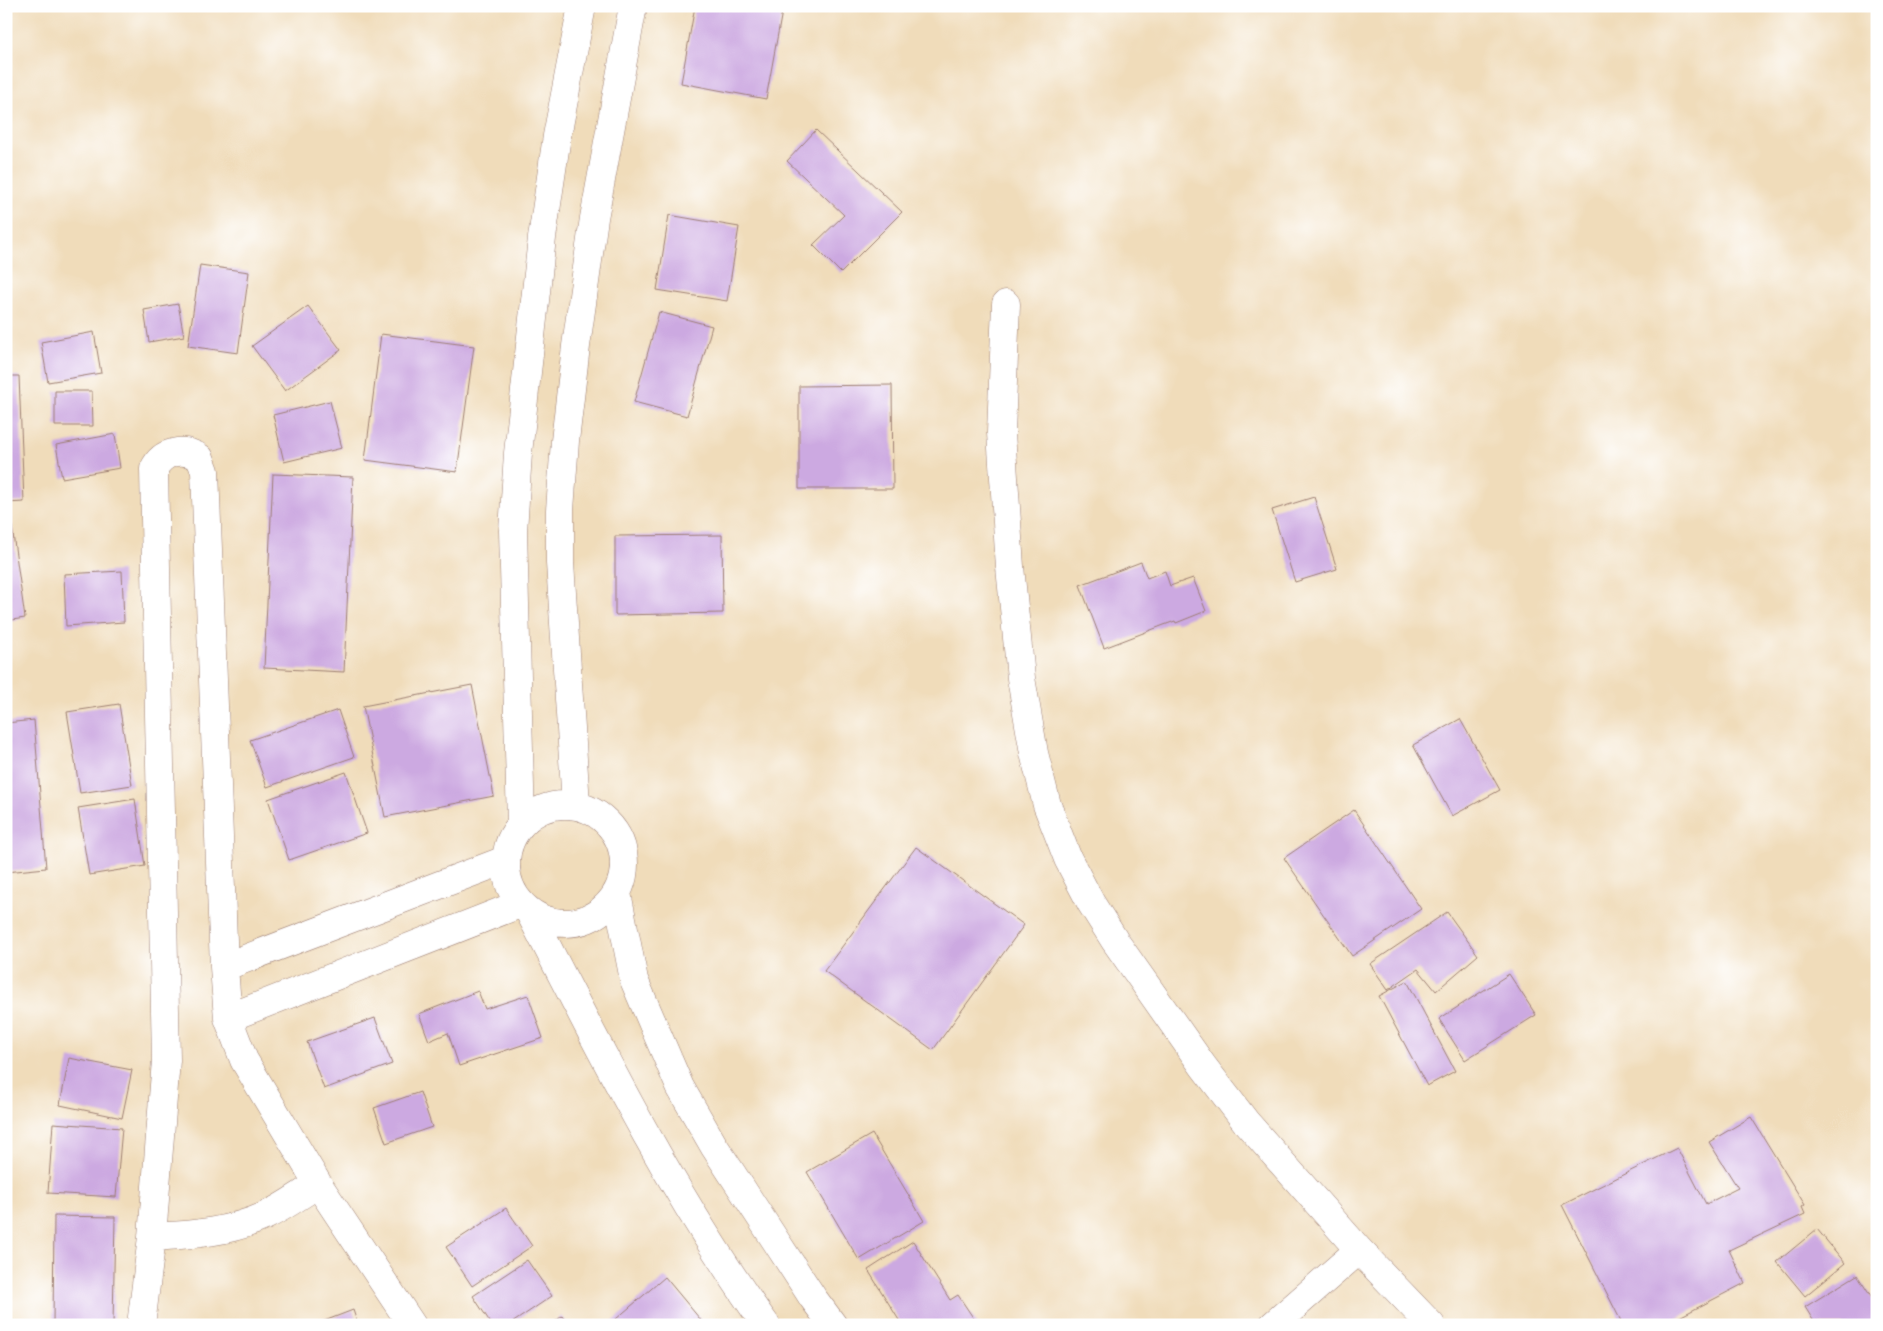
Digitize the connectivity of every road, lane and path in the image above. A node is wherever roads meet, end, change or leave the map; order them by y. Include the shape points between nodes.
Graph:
1 (582, 6) edge
2 (633, 6) edge
3 (1006, 304) dead end
4 (576, 804) junction
5 (521, 823) junction
6 (505, 860) junction
7 (617, 893) junction
8 (525, 908) junction
9 (224, 967) junction
10 (228, 1018) junction
11 (318, 1184) junction
12 (152, 1237) junction
13 (1359, 1250) junction
14 (141, 1325) edge
15 (412, 1325) edge
16 (766, 1325) edge
17 (833, 1325) edge
18 (1273, 1325) edge
19 (1431, 1325) edge

1 - 5 street via 557,136 542,238 518,453 513,531
2 - 4 street via 594,218 576,346 560,510 560,563
3 - 13 street via 1001,433 1010,566 1021,678 1047,806 1068,859 1091,903 1192,1050 1246,1122
4 - 5 street via 557,807
4 - 7 street via 594,810 617,833 626,863
5 - 6 street via 510,840
6 - 8 street via 507,880
6 - 9 street
7 - 8 street via 603,909 575,922 543,919
7 - 17 street via 634,980 680,1087 719,1154
8 - 10 street
8 - 16 street via 632,1110 684,1199
9 - 10 street
9 - 12 street via 205,471 203,463 194,454 174,452 158,461 154,469 166,1060
10 - 11 street via 244,1060
11 - 12 street via 280,1208 251,1221 210,1232
11 - 15 street
12 - 14 street
13 - 18 street
13 - 19 street

